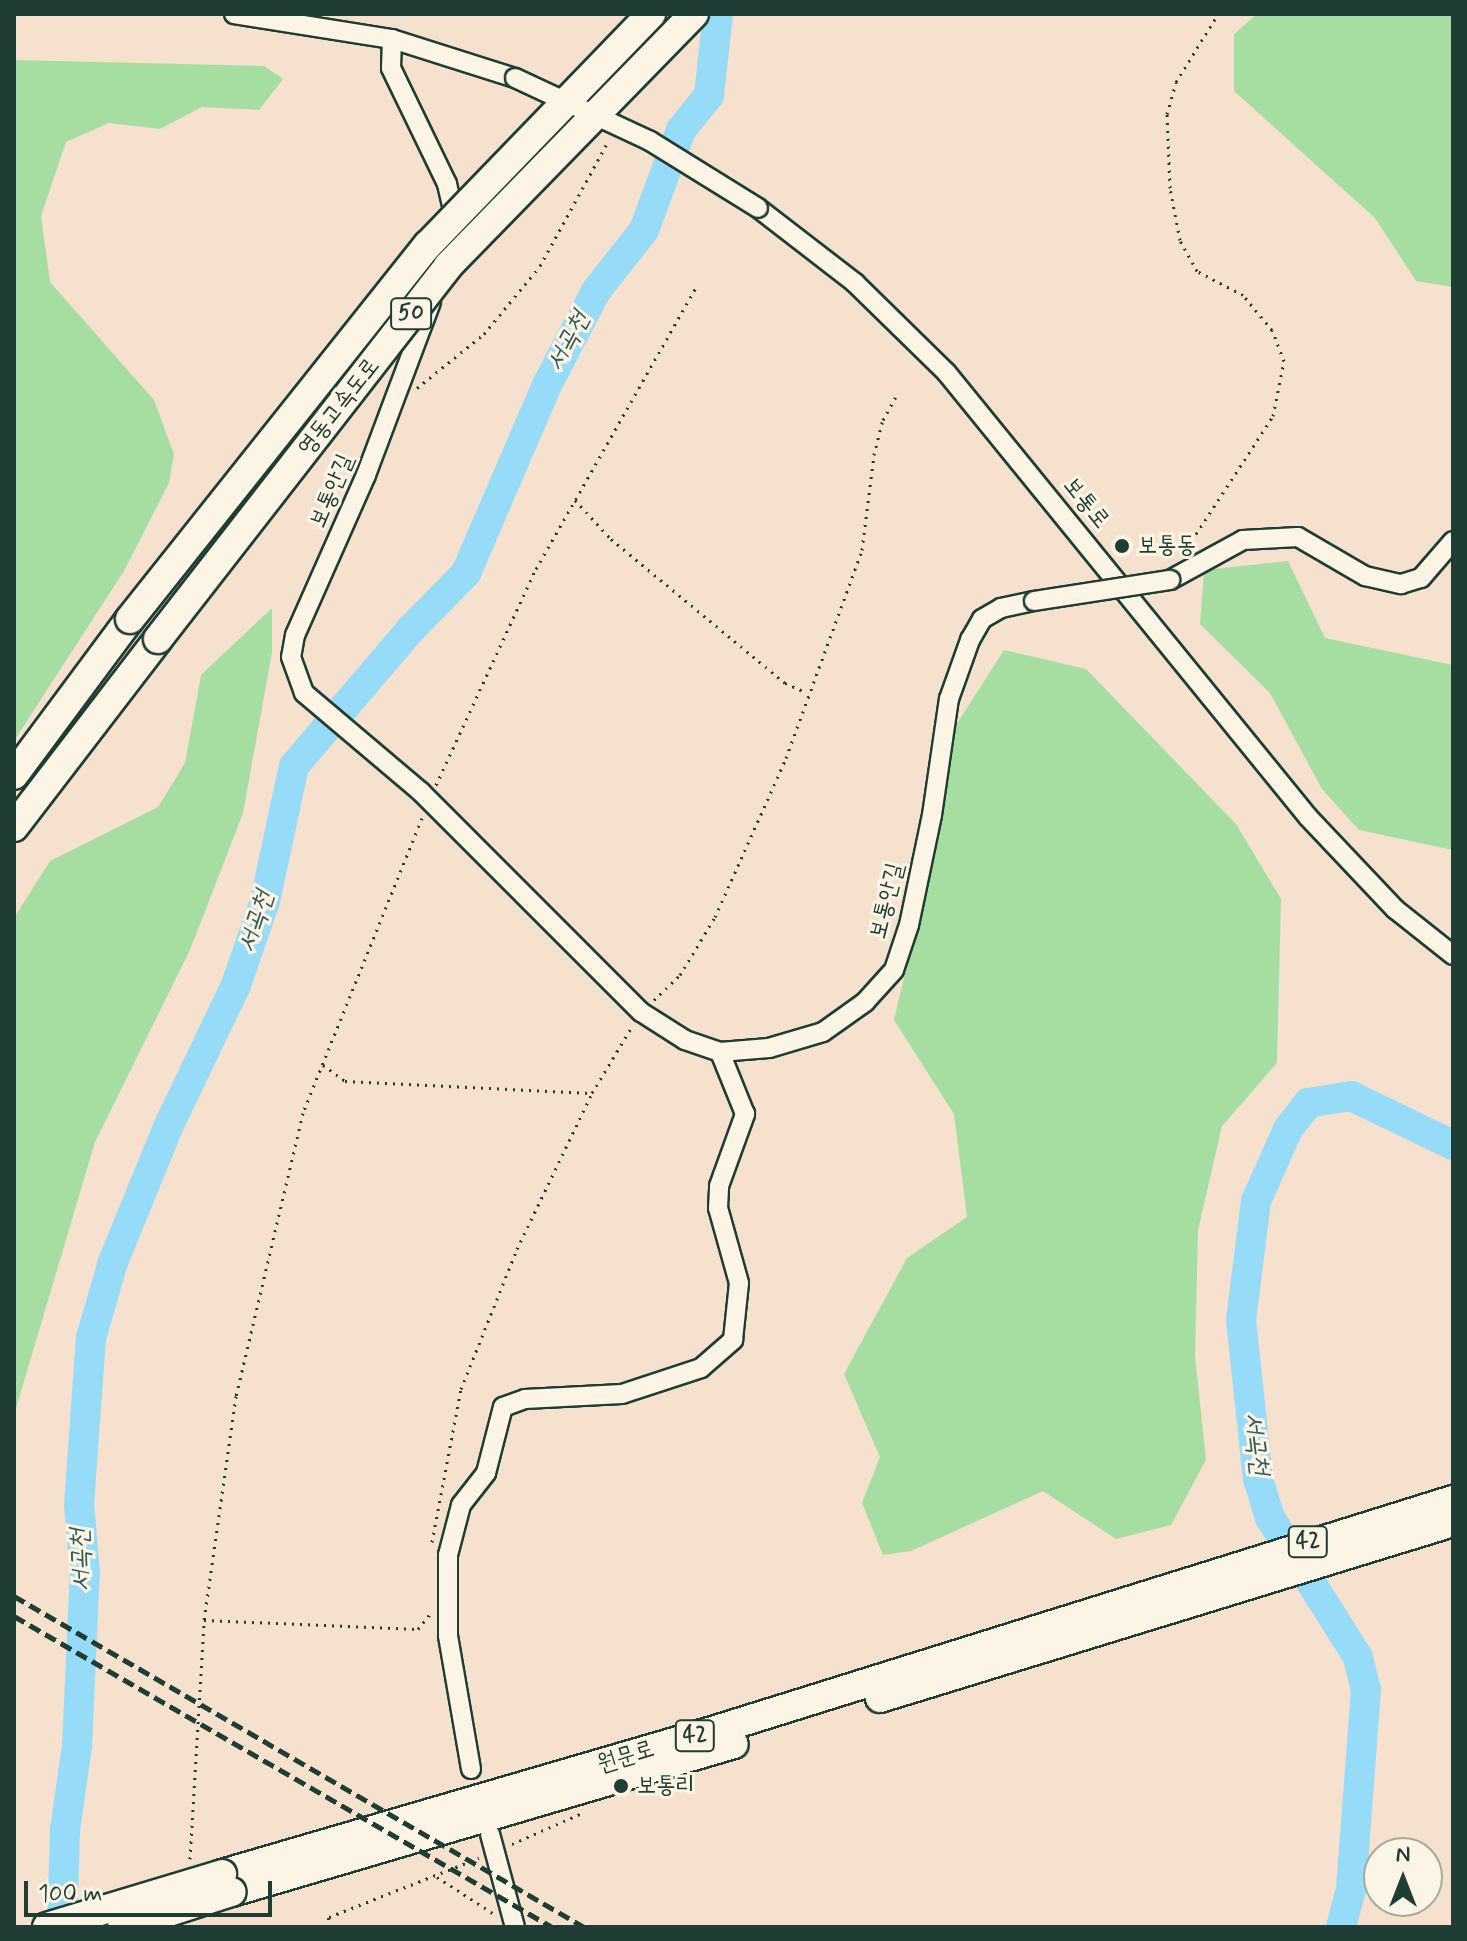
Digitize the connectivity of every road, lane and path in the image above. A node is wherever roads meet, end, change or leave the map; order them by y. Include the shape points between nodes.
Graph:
1 (234, 14) edge
2 (651, 14) edge
3 (694, 14) edge
4 (1218, 14) edge
5 (286, 16) edge
6 (392, 39) junction
7 (610, 136) dead end
8 (697, 286) dead end
9 (896, 397) dead end
10 (392, 402) junction
11 (575, 500) junction
12 (561, 527) dead end
13 (1453, 541) edge
14 (1176, 577) junction
15 (806, 693) junction
16 (14, 775) edge
17 (14, 827) edge
18 (1453, 955) edge
19 (641, 1012) junction
20 (330, 1048) dead end
21 (720, 1052) junction
22 (323, 1065) junction
23 (592, 1093) junction
24 (1453, 1500) edge
25 (1453, 1522) edge
26 (431, 1549) dead end
27 (1167, 1598) junction
28 (431, 1612) dead end
29 (204, 1620) junction
30 (471, 1769) dead end
31 (494, 1842) joint
32 (189, 1870) dead end
33 (436, 1877) junction
34 (227, 1883) junction
35 (508, 1923) edge
36 (47, 1927) edge
37 (122, 1927) edge
38 (326, 1927) edge

1 - 5 street
2 - 16 highway, 영동고속도로 / 50, bridge via 428,245 130,619
3 - 17 highway, 영동고속도로 / 50, bridge via 448,266
4 - 14 path via 1176,82 1167,114 1172,201 1180,240 1197,271 1243,295 1272,330 1284,361 1273,416 1184,548
5 - 6 street
6 - 10 street, 보통안길 via 391,68 447,184 458,242
6 - 18 street, 보통로, bridge via 515,78 650,141 758,208 855,283 946,372 1308,817 1395,909
7 - 10 path via 540,266 484,334 433,378
8 - 11 path
9 - 15 path via 874,455 862,550
10 - 19 street, 보통안길 via 295,635 291,657 304,693 421,792
11 - 12 path
11 - 15 path via 634,558 785,683
13 - 14 street via 1421,578 1401,584 1365,576 1298,537 1243,540
14 - 21 street, 보통안길, bridge via 1001,608 982,619 949,699 932,815 894,970 865,1002 823,1032 769,1048
15 - 19 path via 786,758 715,917 680,975
19 - 21 street, 보통안길 via 685,1040
19 - 23 path
20 - 22 path
21 - 30 street via 745,1114 719,1186 718,1208 739,1283 733,1340 701,1368 622,1394 525,1399 503,1407 486,1473 461,1505 448,1555 448,1636
22 - 23 path via 345,1081
22 - 29 path via 303,1113 236,1396
23 - 26 path via 517,1249 461,1389
24 - 27 highway, 42
25 - 27 highway, 42
27 - 34 highway, 원문로 / 42 via 719,1729
28 - 29 path via 418,1629
29 - 32 path
31 - 33 path
31 - 35 street
33 - 35 path
33 - 38 path via 329,1917
34 - 36 highway, 42, bridge
34 - 37 highway, 42, bridge

